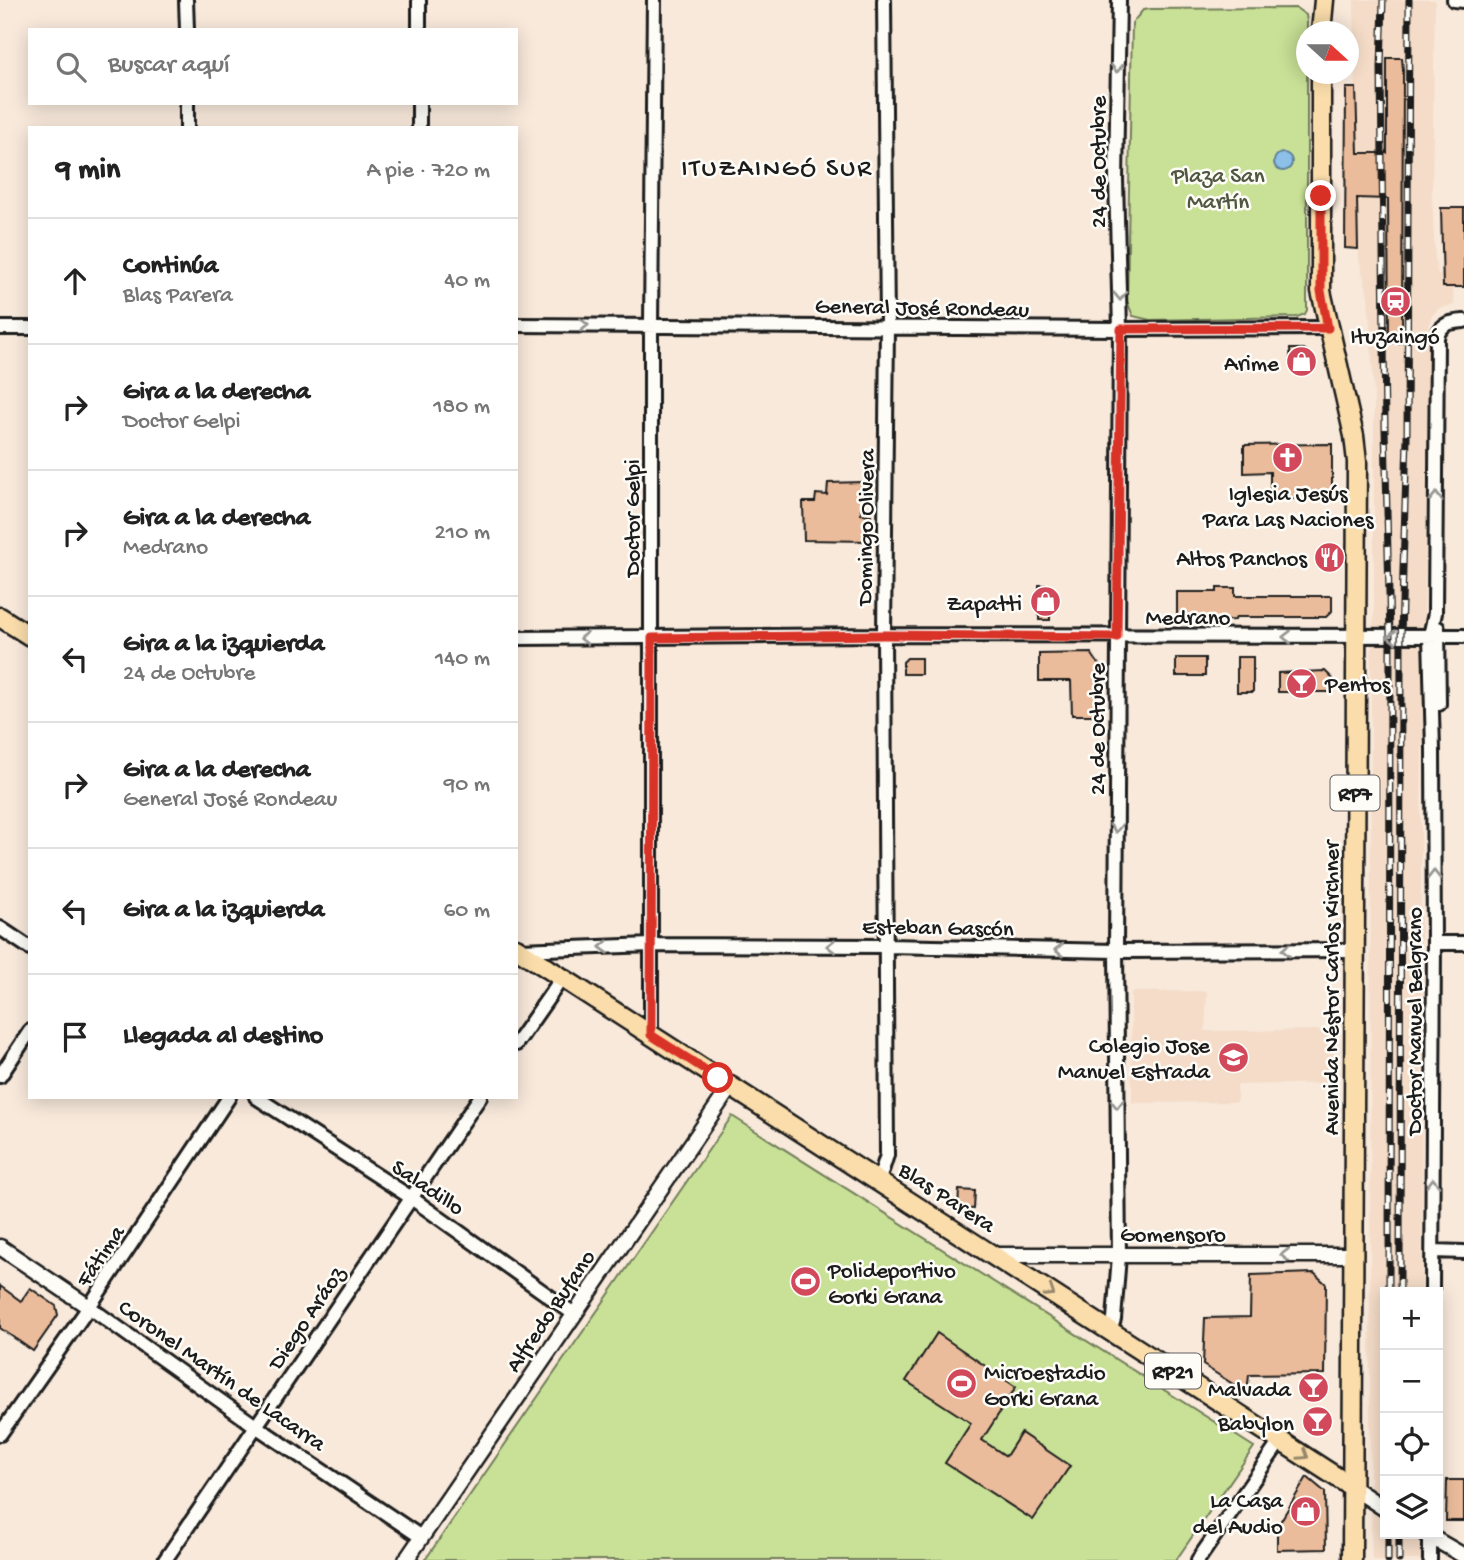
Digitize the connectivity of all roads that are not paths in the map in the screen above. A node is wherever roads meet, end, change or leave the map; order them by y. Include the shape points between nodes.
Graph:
1 (186, 0) edge
2 (419, 0) edge
3 (654, 0) edge
4 (884, 0) edge
5 (1119, 0) edge
6 (1324, 0) edge
7 (1454, 0) edge
8 (1464, 1) edge
9 (1322, 21) edge
10 (187, 28) edge
11 (419, 28) edge
12 (1321, 84) edge
13 (187, 105) edge
14 (419, 105) edge
15 (187, 126) edge
16 (419, 126) edge
17 (1458, 321) edge
18 (518, 325) edge
19 (651, 325) junction
20 (887, 326) junction
21 (0, 328) edge
22 (28, 328) edge
23 (1328, 328) junction
24 (1121, 329) junction
25 (0, 617) edge
26 (28, 635) edge
27 (884, 635) junction
28 (1435, 636) junction
29 (1464, 636) edge
30 (1117, 637) junction
31 (1355, 637) junction
32 (518, 638) edge
33 (652, 638) junction
34 (0, 928) edge
35 (1434, 943) junction
36 (1464, 943) edge
37 (651, 946) junction
38 (887, 946) junction
39 (28, 947) edge
40 (518, 949) edge
41 (1354, 950) junction
42 (1116, 951) junction
43 (562, 978) junction
44 (28, 1034) edge
45 (651, 1035) junction
46 (518, 1041) edge
47 (0, 1076) edge
48 (731, 1086) junction
49 (228, 1099) edge
50 (259, 1099) edge
51 (479, 1099) edge
52 (879, 1180) junction
53 (410, 1198) junction
54 (0, 1247) edge
55 (1433, 1251) junction
56 (1464, 1252) edge
57 (994, 1255) junction
58 (1353, 1255) junction
59 (1118, 1256) junction
60 (1432, 1287) edge
61 (89, 1307) junction
62 (574, 1314) junction
63 (1110, 1331) junction
64 (257, 1427) junction
65 (0, 1434) edge
66 (1281, 1440) junction
67 (1352, 1487) junction
68 (1380, 1506) edge
69 (421, 1537) junction
70 (1429, 1539) edge
71 (1436, 1539) edge
72 (1464, 1556) edge
73 (165, 1560) edge
74 (406, 1560) edge
75 (1198, 1560) edge
76 (1352, 1560) edge
77 (1430, 1560) edge

1 - 10 street
2 - 11 street
3 - 19 street, Doctor Gelpi
4 - 20 street, Domingo Olivera
5 -> 24 street, 24 de Octubre via 1116,180
6 - 9 main road
7 - 8 street
12 - 23 main road, Avenida Néstor Carlos Kirchner / RP7 via 1321,291
13 - 15 street
14 - 16 street
28 -> 17 street, Doctor Manuel Belgrano via 1437,337 1440,329
18 -> 19 street, General José Rondeau
19 - 20 street, General José Rondeau
19 - 33 street, Doctor Gelpi
20 - 24 street, General José Rondeau
20 - 27 street, Domingo Olivera
21 - 22 street
23 - 24 street, General José Rondeau
23 - 31 main road, Avenida Néstor Carlos Kirchner / RP7 via 1357,462
24 - 30 street, 24 de Octubre
25 - 26 main road
27 - 30 street, Medrano
27 - 33 street, Medrano
27 - 38 street, Domingo Olivera
28 - 29 street, Medrano
28 -> 31 street, Medrano
35 -> 28 street, Doctor Manuel Belgrano
31 -> 30 street, Medrano
30 -> 42 street, 24 de Octubre
31 - 41 main road, Avenida Néstor Carlos Kirchner / RP7
33 -> 32 street, Medrano
33 - 37 street, Doctor Gelpi
34 - 39 street
35 - 36 street
55 -> 35 street, Doctor Manuel Belgrano
38 -> 37 street, Esteban Gascón
37 -> 40 street, Esteban Gascón
37 - 45 street, Doctor Gelpi
42 -> 38 street, Esteban Gascón
38 - 52 street, Domingo Olivera via 887,1155
40 - 43 main road, Blas Parera / RP21
41 -> 42 street, Esteban Gascón
41 - 58 main road, Avenida Néstor Carlos Kirchner / RP7
42 -> 59 street, 24 de Octubre
43 - 45 main road, Blas Parera / RP21
43 - 46 street
44 - 47 street
45 - 48 main road, Blas Parera / RP21
48 - 52 main road, Blas Parera / RP21
48 - 62 street, Alfredo Bufano
49 - 61 street, Fátima
50 - 53 street, Saladillo
51 - 53 street, Diego Aráoz
52 - 57 main road, Blas Parera / RP21
53 - 62 street, Saladillo
53 - 64 street, Diego Aráoz
54 - 61 street, Coronel Martín de Lacarra
55 - 56 street
55 - 60 street, Doctor Manuel Belgrano
57 - 59 street, Gomensoro
57 -> 63 main road, Blas Parera / RP21
58 -> 59 street, Gomensoro
58 - 67 main road, Avenida Néstor Carlos Kirchner / RP7
59 - 63 street, 24 de Octubre
61 - 64 street, Coronel Martín de Lacarra
61 - 65 street, Fátima
62 - 69 street, Alfredo Bufano
63 - 66 main road, Blas Parera / RP21
64 - 69 street, Coronel Martín de Lacarra
64 - 73 street, Diego Aráoz
66 -> 67 main road, Blas Parera / RP21
66 - 75 street
67 - 68 street
67 - 76 main road, RP7
69 - 74 street, Alfredo Bufano
70 - 77 street
71 - 72 street

